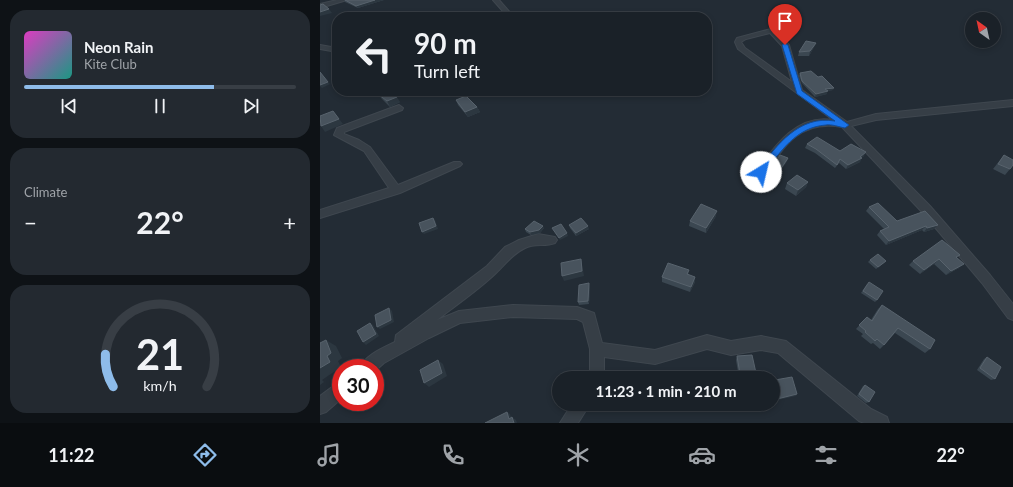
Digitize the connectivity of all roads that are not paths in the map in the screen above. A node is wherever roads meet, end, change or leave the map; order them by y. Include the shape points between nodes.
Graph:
1 (344, 0) edge
2 (496, 0) edge
3 (320, 6) edge
4 (507, 12) edge
5 (771, 18) dead end
6 (772, 32) junction
7 (320, 47) edge
8 (332, 49) edge
9 (799, 92) junction
10 (1013, 103) edge
11 (399, 108) dead end
12 (845, 125) junction
13 (457, 164) dead end
14 (756, 178) dead end
15 (396, 190) junction
16 (320, 214) edge
17 (551, 240) dead end
18 (1013, 314) edge
19 (597, 349) junction
20 (379, 358) joint
21 (597, 371) edge
22 (332, 396) edge
23 (320, 406) edge
24 (577, 411) edge
25 (568, 423) edge
26 (881, 423) edge

1 - 3 street
2 - 4 street
5 - 6 street via 774,29
6 - 9 street via 785,45
6 - 9 street via 744,37 738,42 747,54
7 - 8 street
9 - 12 street
10 - 12 street via 876,117
11 - 15 street via 340,130 340,136 367,149
12 - 14 street via 828,122 809,125 793,134 779,147
12 - 18 street via 926,209
13 - 15 street
15 - 16 street
17 - 20 street via 538,239 508,251 491,270
19 - 20 street via 589,318 577,313 513,311 459,317
19 - 21 street
19 - 26 street via 655,358 707,342 731,348 761,343 781,346 865,414
22 - 23 street
24 - 25 street

